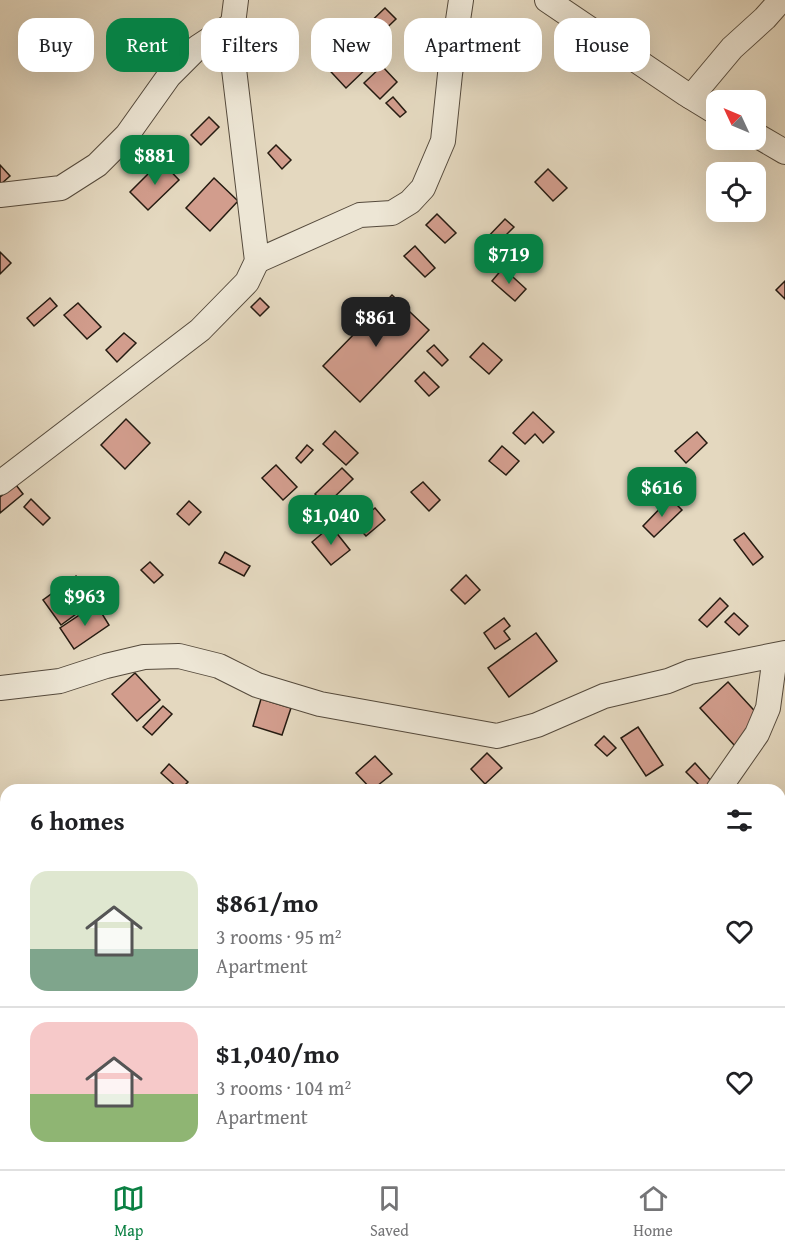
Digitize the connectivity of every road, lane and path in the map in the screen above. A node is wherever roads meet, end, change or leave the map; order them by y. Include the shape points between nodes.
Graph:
1 (237, 0) edge
2 (461, 0) edge
3 (547, 0) edge
4 (781, 0) edge
5 (234, 18) edge
6 (201, 45) edge
7 (234, 72) edge
8 (691, 97) junction
9 (706, 106) edge
10 (766, 141) edge
11 (785, 152) edge
12 (0, 195) edge
13 (256, 261) junction
14 (0, 483) edge
15 (782, 658) edge
16 (0, 688) edge
17 (722, 784) edge

1 - 5 street
2 - 13 street via 443,141 423,188 392,213 360,215
3 - 8 street
4 - 8 street via 732,48
6 - 12 street via 169,76 127,135 97,165 61,188
7 - 13 street
8 - 9 street
10 - 11 street
13 - 14 street via 247,282 200,330
15 - 16 street via 690,672 604,696 537,725 497,736 320,704 257,685 219,666 178,657 144,657 60,681
15 - 17 street via 761,726

